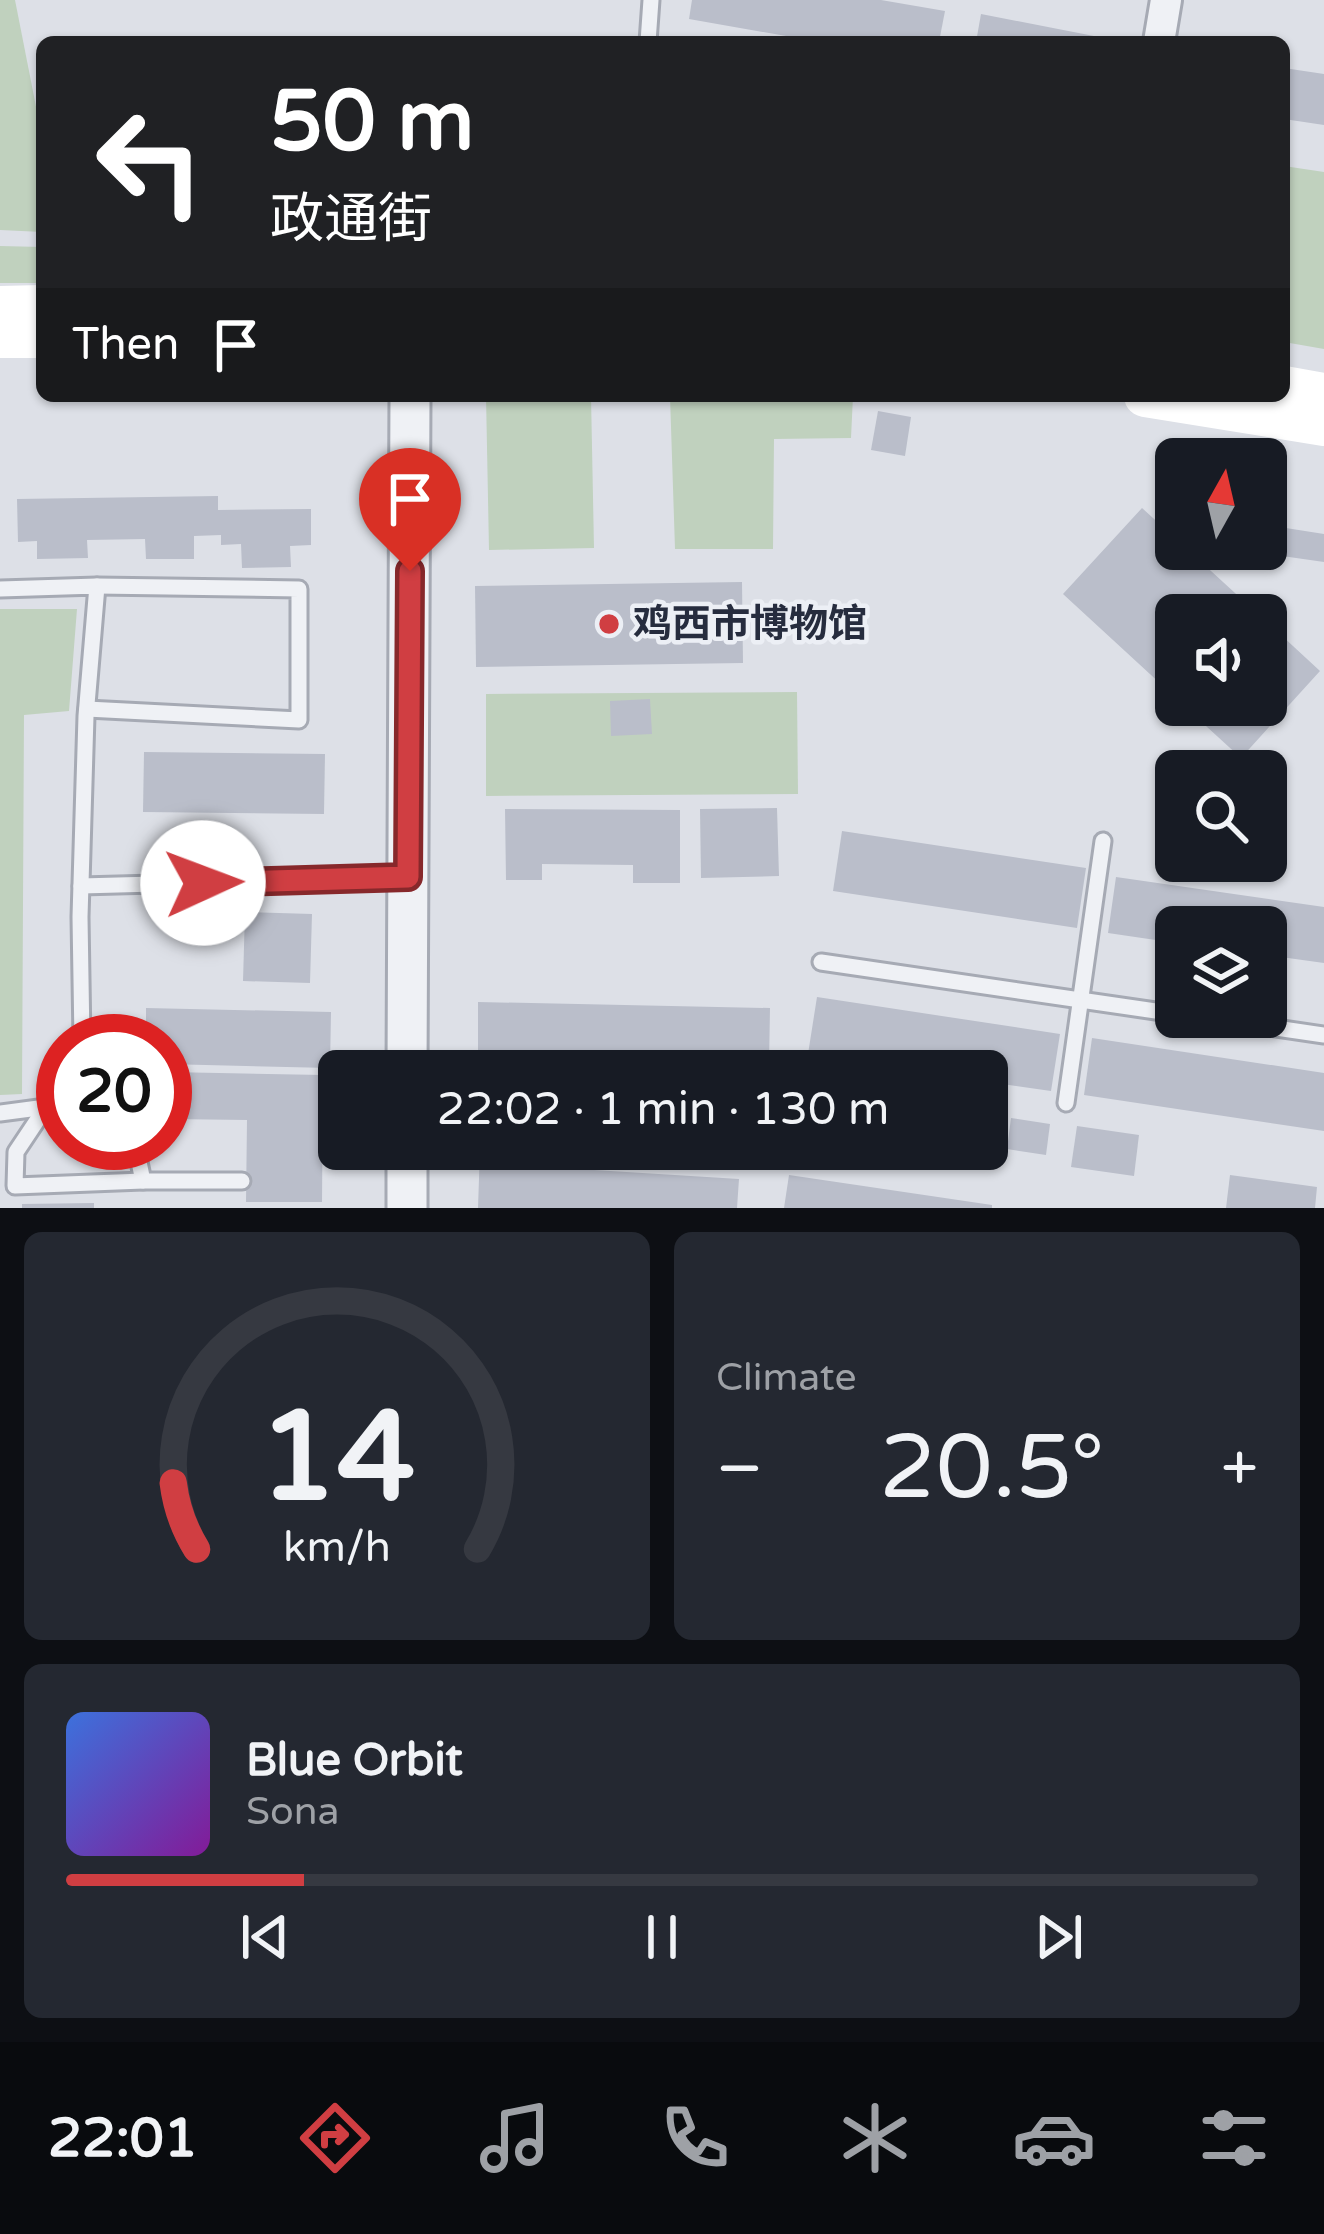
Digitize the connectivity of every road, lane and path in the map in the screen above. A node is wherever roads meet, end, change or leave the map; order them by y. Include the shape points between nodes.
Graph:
1 (651, 0) edge
2 (1166, 0) edge
3 (648, 36) edge
4 (1160, 36) edge
5 (36, 306) edge
6 (0, 307) edge
7 (36, 337) edge
8 (0, 338) edge
9 (1290, 389) edge
10 (1324, 394) edge
11 (410, 402) edge
12 (1182, 402) edge
13 (1324, 425) edge
14 (98, 586) junction
15 (0, 589) edge
16 (87, 709) junction
17 (1103, 841) dead end
18 (408, 877) junction
19 (81, 886) junction
20 (821, 962) dead end
21 (1081, 1000) junction
22 (1155, 1010) edge
23 (82, 1014) edge
24 (1287, 1030) edge
25 (1324, 1035) edge
26 (407, 1050) edge
27 (1066, 1102) dead end
28 (36, 1108) edge
29 (0, 1113) edge
30 (36, 1122) edge
31 (141, 1170) edge
32 (407, 1170) edge
33 (143, 1181) junction
34 (242, 1181) dead end
35 (407, 1208) edge

1 - 3 lane
2 - 4 street
5 - 6 main road
7 - 8 main road
9 - 10 main road
11 - 18 street
12 - 13 main road
14 - 15 lane
14 - 16 lane
14 - 16 lane via 299,589 299,720
16 - 19 lane
17 - 21 lane
18 - 19 lane
18 - 26 street
19 - 23 lane
20 - 21 lane
21 - 22 lane
21 - 27 lane
24 - 25 lane
28 - 29 lane
30 - 33 lane via 16,1152 15,1186
31 - 33 lane
32 - 35 street
33 - 34 lane

